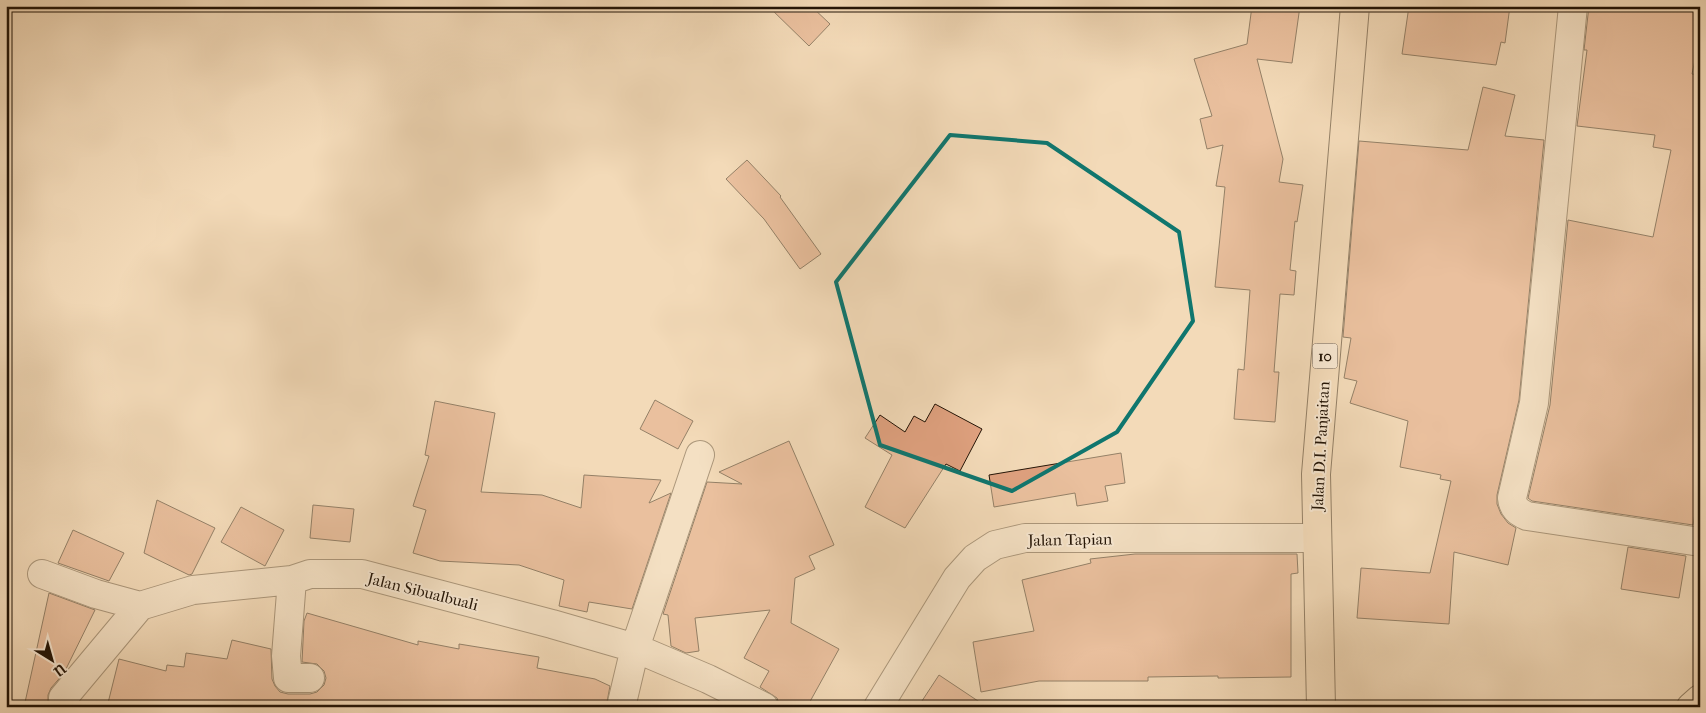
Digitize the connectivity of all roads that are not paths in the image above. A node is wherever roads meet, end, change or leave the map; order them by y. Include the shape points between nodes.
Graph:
1 (1355, 6) edge
2 (1573, 6) edge
3 (700, 455) dead end
4 (1317, 538) junction
5 (1700, 542) edge
6 (42, 574) dead end
7 (292, 580) junction
8 (140, 606) junction
9 (635, 648) junction
10 (310, 678) dead end
11 (63, 698) dead end
12 (1700, 700) edge
13 (621, 707) edge
14 (764, 707) edge
15 (878, 707) edge
16 (1321, 707) edge
17 (1691, 707) edge

1 - 4 highway, Jalan D.I. Panjaitan / 10 via 1316,474
2 - 5 street via 1534,403 1513,504 1520,514 1526,516
3 - 9 street
4 - 15 street, Jalan Tapian via 1025,538 995,545 975,558 957,578
4 - 16 highway, Jalan D.I. Panjaitan / 10
6 - 8 street
7 - 8 street, Jalan Sibualbuali via 193,590
7 - 9 street, Jalan Sibualbuali via 310,574 362,574
7 - 10 street via 286,656 288,678
8 - 11 street
9 - 13 street
9 - 14 street, Jalan Sibualbuali
12 - 17 highway

